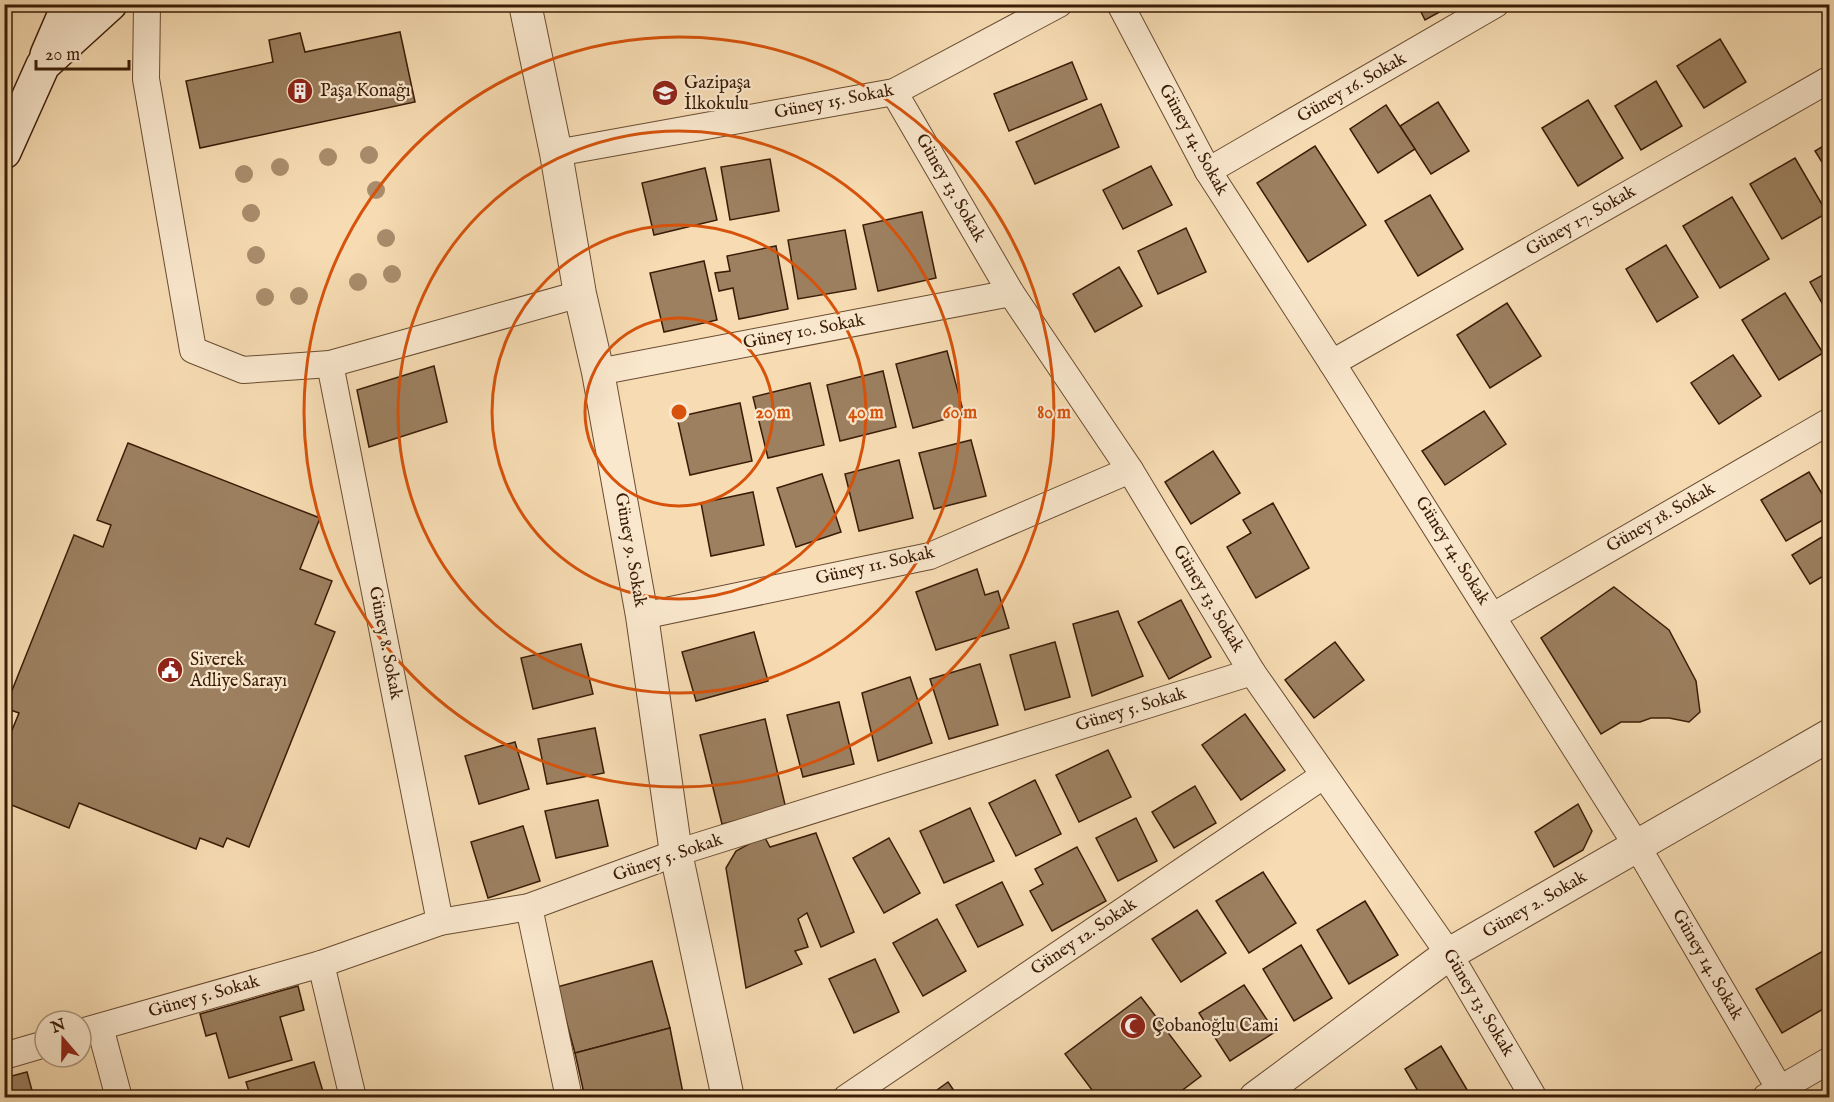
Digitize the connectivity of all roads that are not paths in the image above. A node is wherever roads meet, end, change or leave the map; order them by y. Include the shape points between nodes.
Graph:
1 (69, 4) edge
2 (110, 4) edge
3 (147, 4) edge
4 (525, 4) edge
5 (1059, 4) edge
6 (1120, 4) edge
7 (1496, 4) edge
8 (43, 65) junction
9 (1830, 79) edge
10 (894, 92) junction
11 (4, 152) edge
12 (556, 153) junction
13 (1208, 171) junction
14 (1011, 293) junction
15 (580, 294) junction
16 (1332, 363) junction
17 (330, 364) junction
18 (598, 372) junction
19 (1830, 421) edge
20 (1130, 470) junction
21 (642, 616) junction
22 (1493, 616) junction
23 (1252, 672) junction
24 (1830, 735) edge
25 (1323, 776) junction
26 (1637, 846) junction
27 (676, 853) junction
28 (530, 908) junction
29 (440, 922) junction
30 (1449, 954) junction
31 (321, 964) junction
32 (93, 1029) edge
33 (93, 1035) edge
34 (33, 1048) edge
35 (4, 1056) edge
36 (1830, 1060) edge
37 (1777, 1095) edge
38 (119, 1098) edge
39 (353, 1098) edge
40 (569, 1098) edge
41 (728, 1098) edge
42 (846, 1098) edge
43 (1255, 1098) edge
44 (1534, 1098) edge

1 - 8 main road
2 - 8 main road
3 - 17 street via 146,79 193,350 243,370
4 - 12 street, Güney 9. Sokak
5 - 10 street, Güney 15. Sokak
6 - 13 street, Güney 14. Sokak
7 - 13 street, Güney 16. Sokak
8 - 11 main road
9 - 16 street, Güney 17. Sokak
10 - 12 street, Güney 15. Sokak
10 - 14 street, Güney 13. Sokak
12 - 15 street, Güney 9. Sokak
13 - 16 street, Güney 14. Sokak
14 - 18 street, Güney 10. Sokak
14 - 20 street, Güney 13. Sokak
15 - 17 street
15 - 18 street, Güney 9. Sokak
16 - 22 street, Güney 14. Sokak
17 - 29 street, Güney 8. Sokak
18 - 21 street, Güney 9. Sokak
19 - 22 street, Güney 18. Sokak
20 - 21 street, Güney 11. Sokak via 930,556
20 - 23 street, Güney 13. Sokak
21 - 27 street, Güney 9. Sokak
22 - 26 street, Güney 14. Sokak
23 - 25 street, Güney 13. Sokak
23 - 27 street, Güney 5. Sokak
24 - 26 street, Güney 2. Sokak
25 - 30 street, Güney 13. Sokak
25 - 42 street, Güney 12. Sokak
26 - 30 street, Güney 2. Sokak
26 - 37 street, Güney 14. Sokak
27 - 28 street, Güney 5. Sokak
27 - 41 street, Güney 9. Sokak
28 - 29 street, Güney 5. Sokak
28 - 40 street
29 - 31 street, Güney 5. Sokak
30 - 43 street, Güney 2. Sokak
30 - 44 street, Güney 13. Sokak
31 - 32 street, Güney 5. Sokak
31 - 39 street
33 - 38 street
34 - 35 street
36 - 37 street

